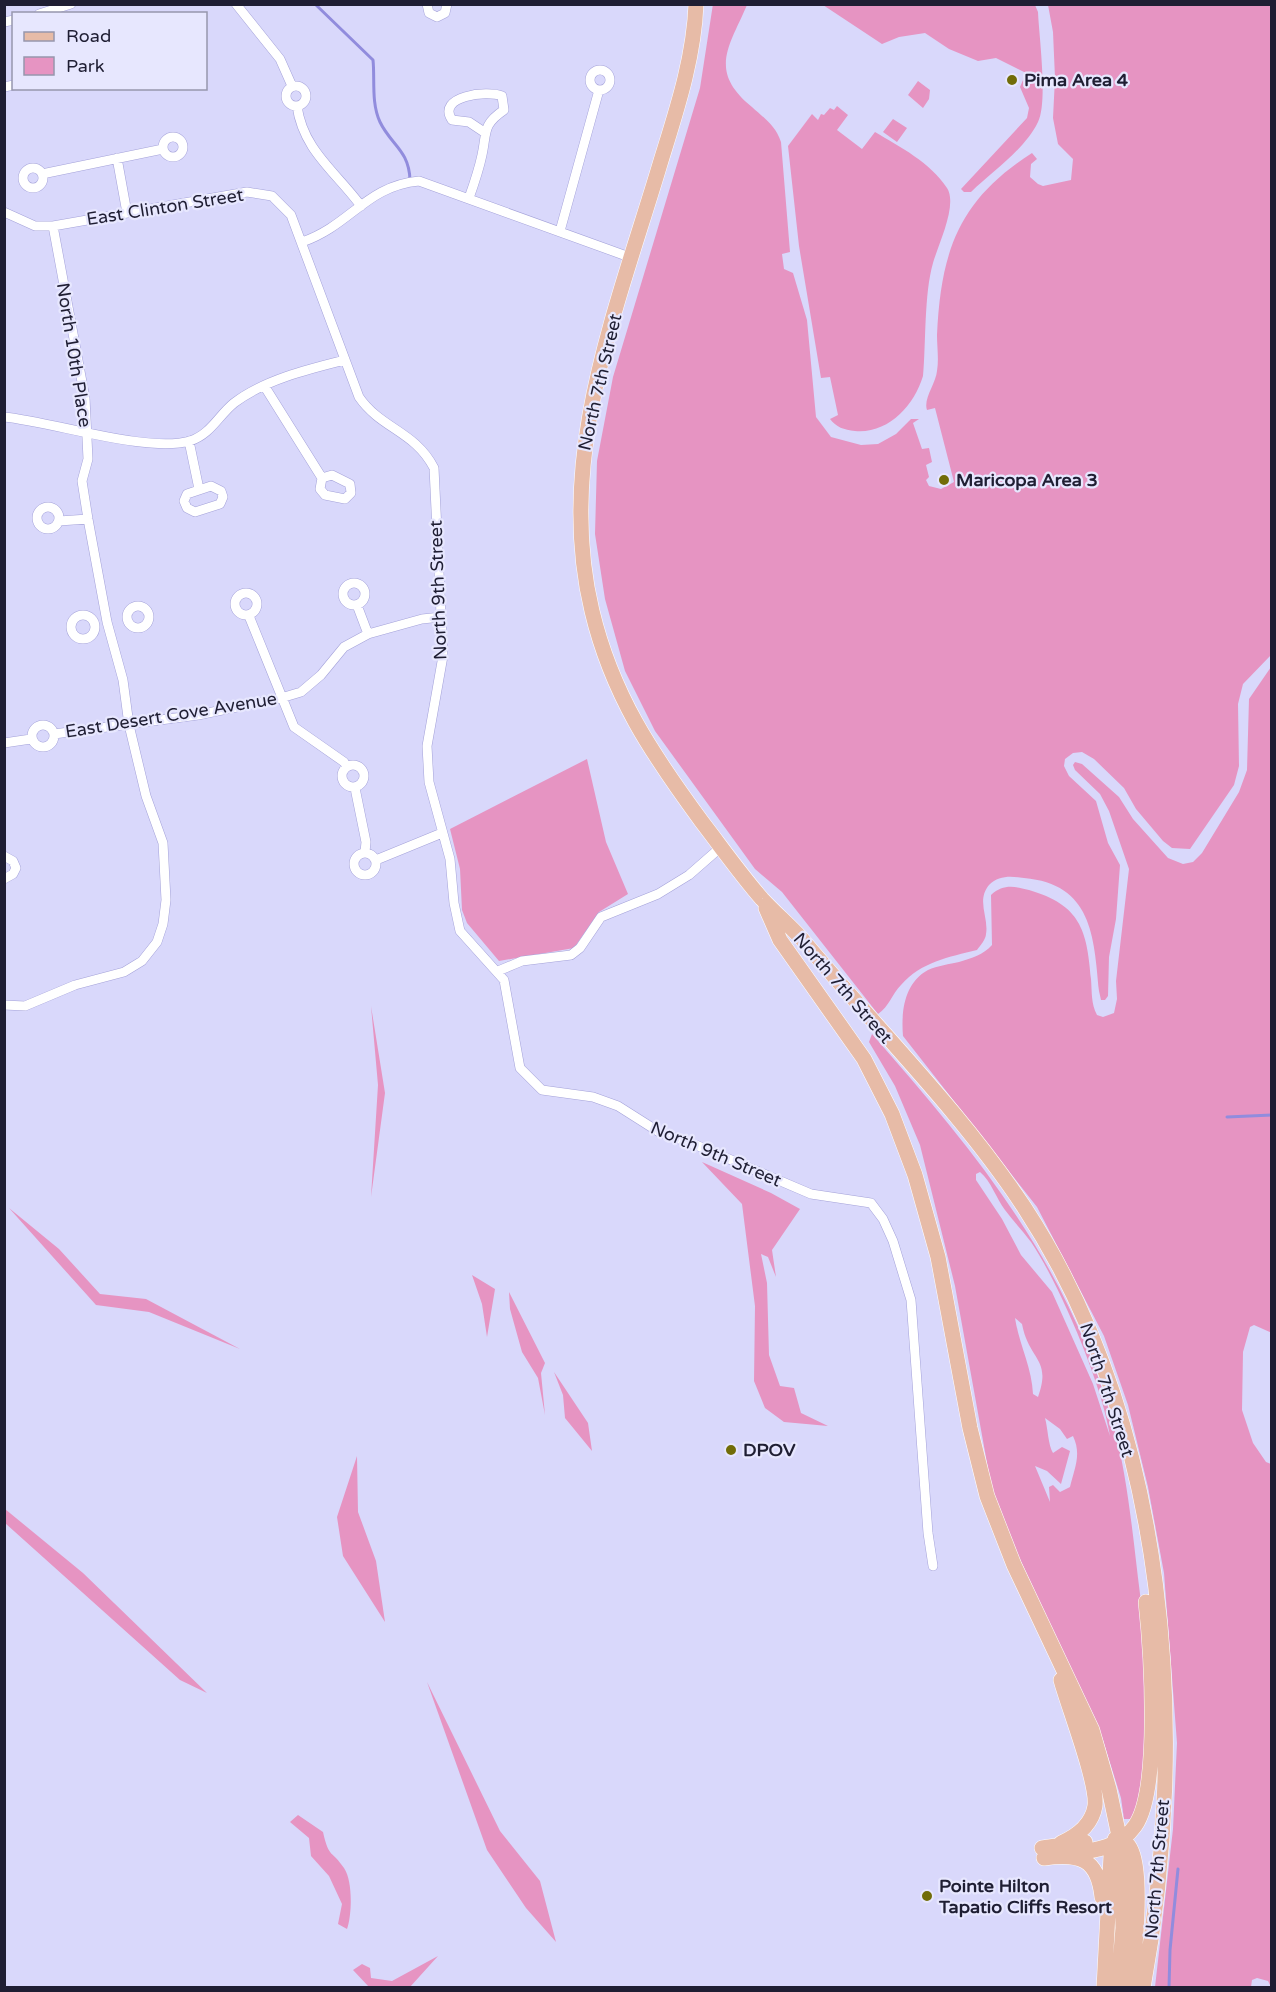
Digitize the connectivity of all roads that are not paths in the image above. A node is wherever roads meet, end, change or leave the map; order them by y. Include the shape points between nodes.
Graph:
1 (71, 4) edge
2 (236, 4) edge
3 (427, 4) edge
4 (447, 4) edge
5 (696, 4) edge
6 (45, 12) edge
7 (292, 86) junction
8 (599, 90) dead end
9 (297, 106) junction
10 (484, 132) junction
11 (163, 149) dead end
12 (117, 159) junction
13 (42, 174) dead end
14 (469, 198) junction
15 (361, 206) junction
16 (4, 212) edge
17 (127, 213) junction
18 (53, 226) junction
19 (560, 231) junction
20 (302, 242) junction
21 (632, 258) junction
22 (345, 360) junction
23 (265, 387) junction
24 (4, 417) edge
25 (87, 431) junction
26 (189, 441) junction
27 (322, 478) dead end
28 (199, 489) dead end
29 (88, 519) junction
30 (59, 521) dead end
31 (357, 604) dead end
32 (249, 616) dead end
33 (441, 617) junction
34 (127, 619) dead end
35 (107, 622) junction
36 (95, 624) dead end
37 (368, 634) junction
38 (281, 698) junction
39 (129, 725) junction
40 (54, 734) junction
41 (32, 739) junction
42 (4, 743) edge
43 (347, 767) junction
44 (355, 788) junction
45 (442, 833) junction
46 (721, 847) junction
47 (365, 852) junction
48 (4, 856) edge
49 (376, 860) junction
50 (4, 879) edge
51 (763, 900) junction
52 (498, 971) junction
53 (4, 1005) edge
54 (1132, 1468) junction
55 (933, 1566) dead end
56 (1059, 1659) junction
57 (1120, 1840) junction
58 (1051, 1852) junction
59 (1105, 1958) junction
60 (1104, 1988) edge
61 (1118, 1988) edge
62 (1131, 1988) edge
63 (1143, 1988) edge

1 - 6 street
2 - 7 street via 280,59
3 - 4 street via 429,13 437,17 445,13
5 - 21 main road, North 7th Street via 682,90
7 - 9 street via 286,98
7 - 9 street via 298,85 306,92 305,101
8 - 19 street
9 - 15 street via 304,136 316,155
10 - 10 street via 492,118 504,110 502,96 491,93 454,100 448,114 452,120 470,122
10 - 14 street via 483,154
11 - 12 street
12 - 13 street
12 - 17 street
14 - 15 street via 419,181 386,188
14 - 19 street
15 - 20 street via 331,229
16 - 18 street, East Clinton Street via 35,226
17 - 18 street, East Clinton Street
17 - 20 street, East Clinton Street via 247,192 264,194 272,196 291,215
18 - 25 street, North 10th Place via 85,398
19 - 21 street
20 - 22 street, North 9th Street
21 - 46 main road, North 7th Street via 601,363 584,446 580,510 587,585 601,643 631,717 659,763
22 - 23 street
22 - 33 street, North 9th Street via 358,397 368,411 426,452 434,468
23 - 26 street via 234,404 215,426
23 - 27 street
24 - 25 street
25 - 26 street via 164,445
25 - 29 street, North 10th Place via 88,459 82,481
26 - 28 street
29 - 30 street
29 - 35 street, North 10th Place
31 - 37 street
32 - 38 street
33 - 37 street, East Desert Cove Avenue
33 - 45 street, North 9th Street via 443,656 427,764
34 - 35 street
35 - 36 street
35 - 39 street, North 10th Place via 123,680
37 - 38 street, East Desert Cove Avenue via 344,647 301,692
38 - 39 street, East Desert Cove Avenue
38 - 43 street via 294,727
39 - 40 street, East Desert Cove Avenue
39 - 53 street, North 10th Place via 146,796 163,843 163,924 150,952 124,972 75,985 25,1006
40 - 41 street, East Desert Cove Avenue via 53,741 45,747 38,747
40 - 41 street, East Desert Cove Avenue via 48,726 38,725
41 - 42 street, East Desert Cove Avenue
43 - 44 street via 342,773 343,781
43 - 44 street via 354,765 363,771 364,781
44 - 47 street
45 - 49 street
45 - 52 street, North 9th Street via 450,859 460,931
46 - 51 main road, North 7th Street
46 - 52 street via 689,875 658,894 601,917 571,955 522,962
47 - 49 street
47 - 49 street via 355,858 357,872 372,873
48 - 50 street via 16,867
51 - 54 main road, North 7th Street via 795,931 966,1127 1027,1211 1093,1340 1123,1428
51 - 56 main road, North 7th Street via 780,940 864,1059 904,1145 938,1257 987,1496 1014,1565
52 - 55 street, North 9th Street via 504,980 520,1068 542,1090 593,1097 618,1106 658,1132 732,1159 773,1179 811,1194 872,1203 878,1211 902,1263 911,1300
54 - 57 main road via 1148,1618 1151,1718 1145,1804 1134,1827
54 - 63 main road, North 7th Street via 1155,1594 1165,1725 1160,1872
56 - 57 main road, North 7th Street via 1092,1730
56 - 58 main road via 1095,1801 1089,1822
57 - 58 main road via 1099,1850
57 - 59 main road via 1111,1856
57 - 61 main road, North 7th Street via 1123,1903
57 - 62 main road via 1130,1847 1135,1865
58 - 59 main road via 1090,1864 1099,1874
59 - 60 main road

